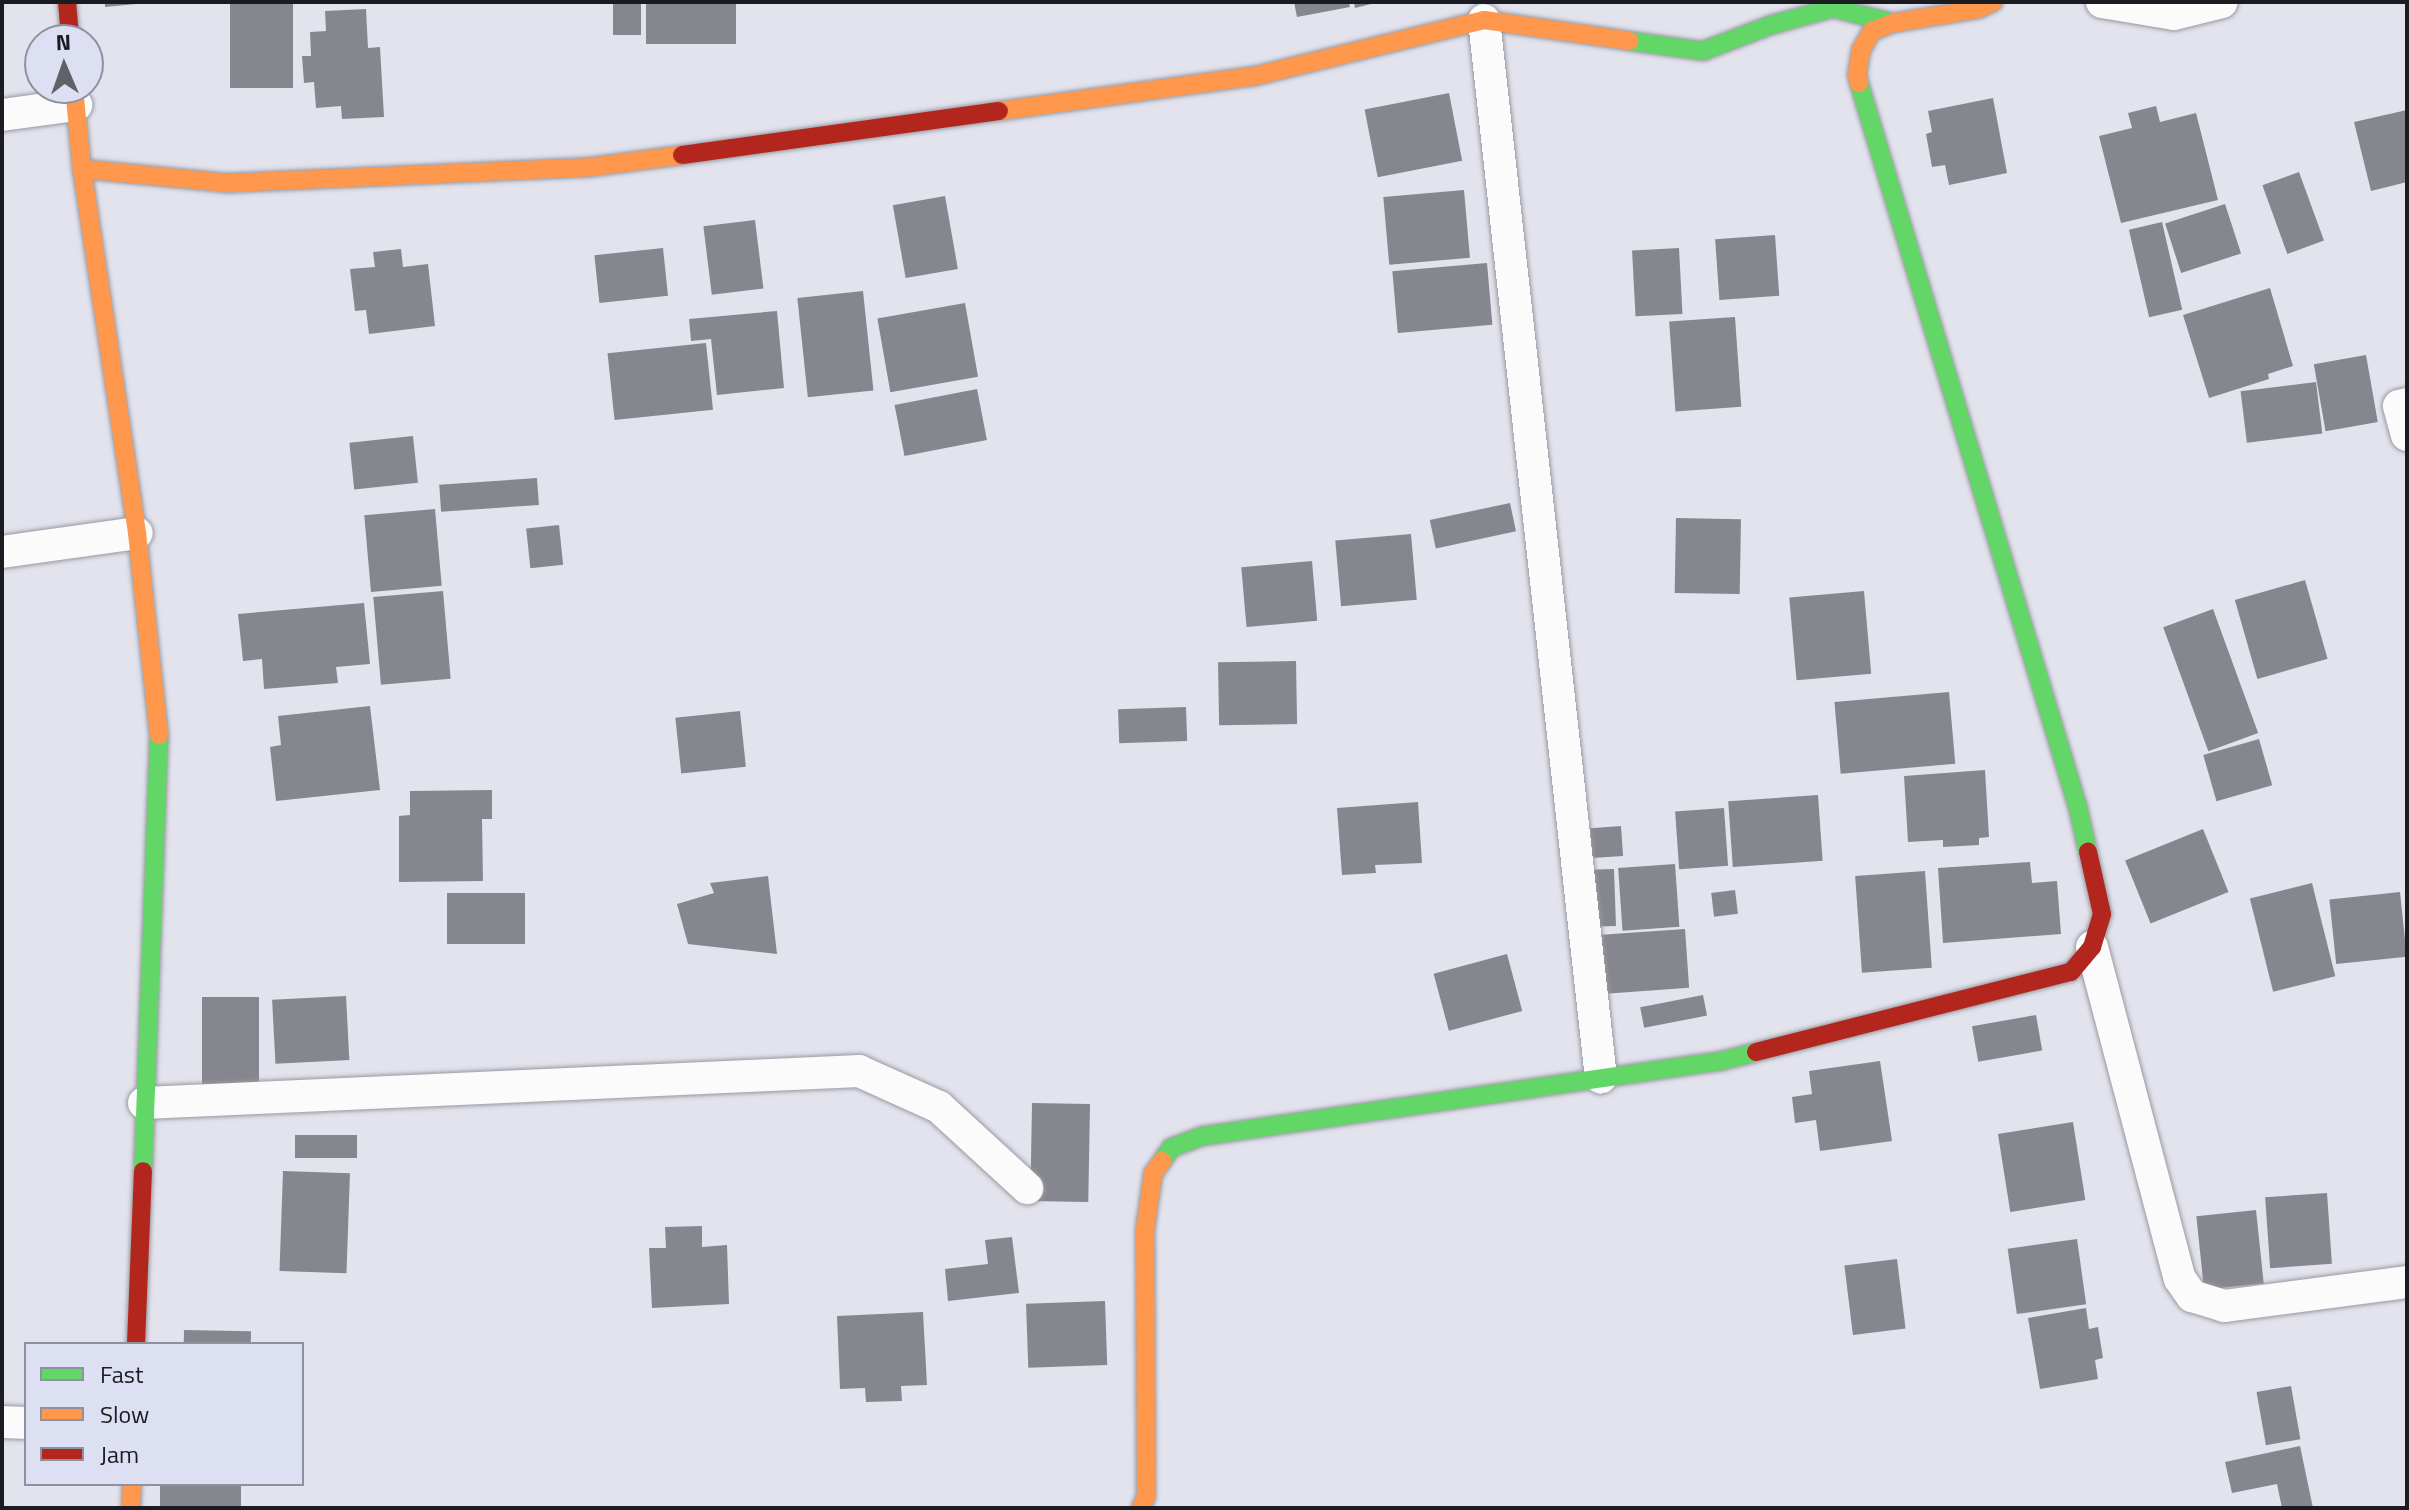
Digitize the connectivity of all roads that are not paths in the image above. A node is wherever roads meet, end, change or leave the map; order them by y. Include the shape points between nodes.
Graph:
1 (67, 2) edge
2 (1993, 2) edge
3 (2102, 2) edge
4 (2222, 2) edge
5 (1484, 20) junction
6 (1893, 23) junction
7 (69, 24) edge
8 (47, 104) edge
9 (76, 104) edge
10 (2, 115) edge
11 (82, 169) junction
12 (2407, 404) edge
13 (2407, 435) edge
14 (137, 533) junction
15 (2, 552) edge
16 (2092, 947) junction
17 (1601, 1078) junction
18 (144, 1103) junction
19 (1027, 1188) dead end
20 (2407, 1282) edge
21 (136, 1342) edge
22 (2, 1422) edge
23 (24, 1423) edge
24 (132, 1486) edge
25 (131, 1508) edge
26 (1141, 1508) edge

1 - 7 street
2 - 6 street
3 - 4 street via 2174,14
5 - 6 street via 1703,51 1833,8
5 - 11 street via 1255,76 591,167 228,183
5 - 17 street
6 - 16 street via 1872,31 1861,50 1857,75 2078,808 2102,914
8 - 10 street
9 - 11 street
11 - 14 street
12 - 13 street via 2399,406
14 - 15 street
14 - 18 street via 159,738
16 - 17 street via 2071,972 1721,1061
16 - 20 street via 2180,1279 2192,1296 2224,1306
17 - 26 street via 1203,1136 1171,1148 1153,1174 1145,1230 1146,1496
18 - 19 street via 859,1071 939,1107
18 - 21 street
22 - 23 street
24 - 25 street

